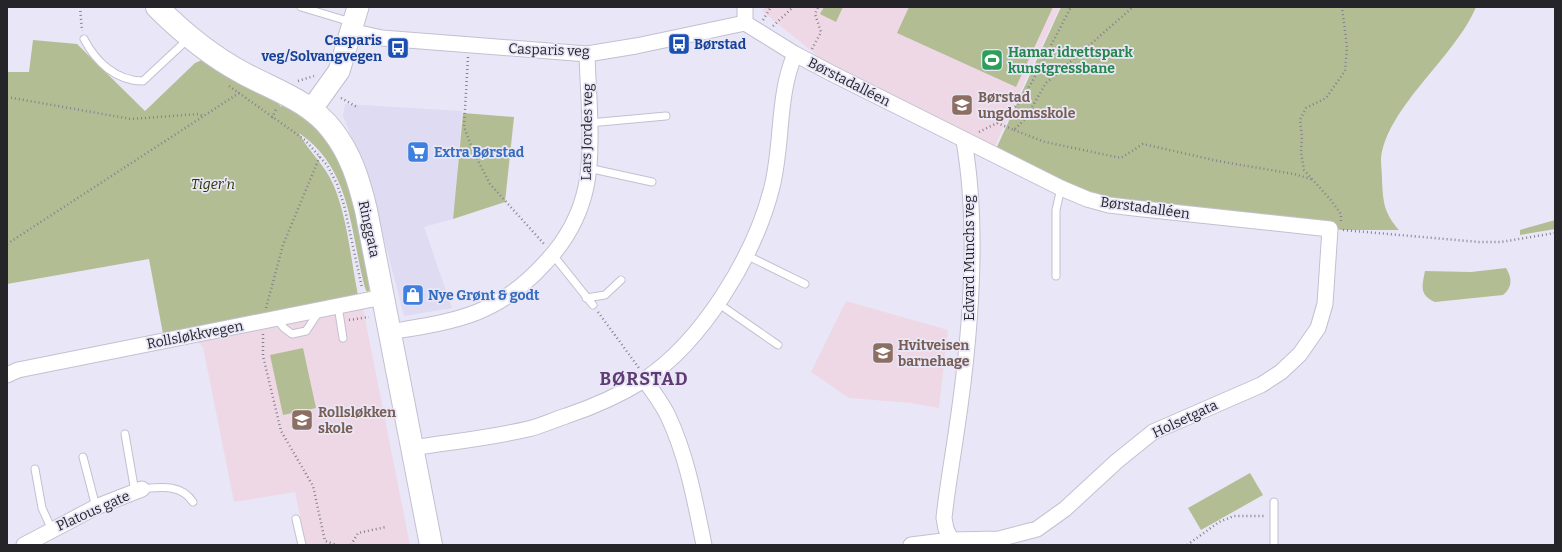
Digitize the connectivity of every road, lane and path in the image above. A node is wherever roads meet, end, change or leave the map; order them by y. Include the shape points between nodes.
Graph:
1 (80, 7) edge
2 (157, 7) edge
3 (302, 7) edge
4 (745, 7) edge
5 (793, 7) edge
6 (818, 7) edge
7 (1071, 7) edge
8 (1133, 7) edge
9 (1343, 8) edge
10 (354, 20) edge
11 (764, 20) dead end
12 (745, 24) junction
13 (772, 26) junction
14 (778, 30) dead end
15 (189, 37) junction
16 (84, 39) joint
17 (468, 46) junction
18 (805, 51) junction
19 (818, 53) dead end
20 (586, 54) junction
21 (316, 74) dead end
22 (292, 80) dead end
23 (239, 93) dead end
24 (7, 97) edge
25 (341, 98) dead end
26 (357, 107) dead end
27 (311, 110) junction
28 (203, 116) junction
29 (666, 116) dead end
30 (272, 118) dead end
31 (589, 123) junction
32 (997, 123) junction
33 (1014, 130) junction
34 (964, 141) junction
35 (982, 150) junction
36 (320, 156) junction
37 (588, 168) junction
38 (1311, 179) junction
39 (652, 182) dead end
40 (1061, 188) junction
41 (1336, 229) junction
42 (1555, 234) edge
43 (7, 244) edge
44 (553, 254) junction
45 (746, 254) junction
46 (1056, 276) dead end
47 (621, 280) dead end
48 (805, 284) dead end
49 (586, 298) junction
50 (374, 304) junction
51 (719, 304) junction
52 (593, 305) joint
53 (338, 306) junction
54 (368, 317) junction
55 (272, 319) junction
56 (340, 321) junction
57 (379, 328) junction
58 (343, 338) dead end
59 (778, 345) dead end
60 (7, 375) edge
61 (645, 380) junction
62 (124, 434) dead end
63 (412, 448) junction
64 (83, 457) dead end
65 (35, 469) dead end
66 (139, 491) junction
67 (193, 502) dead end
68 (1274, 502) dead end
69 (96, 507) junction
70 (1274, 516) junction
71 (296, 519) dead end
72 (386, 527) dead end
73 (52, 530) junction
74 (952, 542) edge
75 (24, 545) edge
76 (302, 545) edge
77 (337, 545) edge
78 (351, 545) edge
79 (431, 545) edge
80 (704, 545) edge
81 (911, 545) edge
82 (1187, 545) edge
83 (1274, 545) edge

1 - 16 path
2 - 15 main road, Ringgata
3 - 10 lane
4 - 12 street
5 - 13 path
6 - 18 path via 815,14 821,32
7 - 32 path via 1032,82 1017,105
8 - 33 path via 1046,83 1025,119
9 - 38 path via 1347,46 1345,71 1326,98 1306,108 1300,120 1304,170
10 - 17 street, Casparis veg via 382,38
10 - 27 main road via 336,77
11 - 13 path
12 - 18 street, Børstadalléen
12 - 20 street, Casparis veg
13 - 14 path
15 - 16 lane via 143,81 132,81 118,76 101,64
15 - 27 main road, Ringgata via 237,69 283,92
17 - 20 street, Casparis veg
17 - 44 path via 464,127 472,147 490,184
18 - 19 path
18 - 34 street, Børstadalléen
18 - 45 street via 787,72 772,188 758,230
20 - 31 street, Lars Jordes veg
21 - 22 path via 312,78
23 - 28 path
24 - 28 path via 131,118 199,114
25 - 26 path
27 - 50 main road, Ringgata via 331,129 345,148 354,169 366,210
28 - 43 path
29 - 31 lane
30 - 36 path via 305,140
31 - 37 street, Lars Jordes veg
32 - 33 path
32 - 35 path via 977,133
33 - 38 path via 1045,142 1121,158 1143,144
34 - 35 street, Børstadalléen
34 - 74 street, Edvard Munchs veg via 970,197 970,314 944,518
35 - 40 street, Børstadalléen
36 - 50 path via 337,184
36 - 55 path via 283,245 265,311
37 - 39 lane
37 - 44 street, Lars Jordes veg via 586,187 575,219
38 - 41 path via 1341,214
40 - 41 street, Børstadalléen via 1087,199 1109,204
40 - 46 lane via 1056,210
41 - 42 path via 1479,242 1501,242
41 - 74 street, Holsetgata via 1325,304 1318,328 1300,354 1281,372 1261,385 1153,432 1065,509 1037,530 999,539
44 - 49 lane
44 - 57 street, Lars Jordes veg via 522,287 487,308 444,323
45 - 48 lane
45 - 51 street
47 - 49 lane via 605,294
49 - 52 lane
50 - 53 street, Rollsløkkvegen
50 - 54 path
50 - 54 path
50 - 57 main road, Ringgata
51 - 59 lane
51 - 61 street via 682,348
52 - 61 path via 637,364
53 - 55 street, Rollsløkkvegen
53 - 56 lane
54 - 56 path
54 - 57 path
55 - 60 street, Rollsløkkvegen via 18,370
55 - 77 path via 264,328 263,356 281,431 313,486 325,541
56 - 58 lane
57 - 63 main road, Ringgata
61 - 63 street via 594,406 529,429
61 - 80 street via 667,414 680,442
62 - 66 lane
63 - 79 main road, Ringgata
64 - 69 lane
65 - 73 lane via 42,508
66 - 67 lane via 175,489 188,494
66 - 69 street, Platous gate
68 - 70 lane
69 - 73 street, Platous gate
70 - 82 path via 1234,516 1219,522
70 - 83 lane
71 - 76 lane
72 - 78 path via 358,533
73 - 75 street, Platous gate
74 - 81 street, Holsetgata

